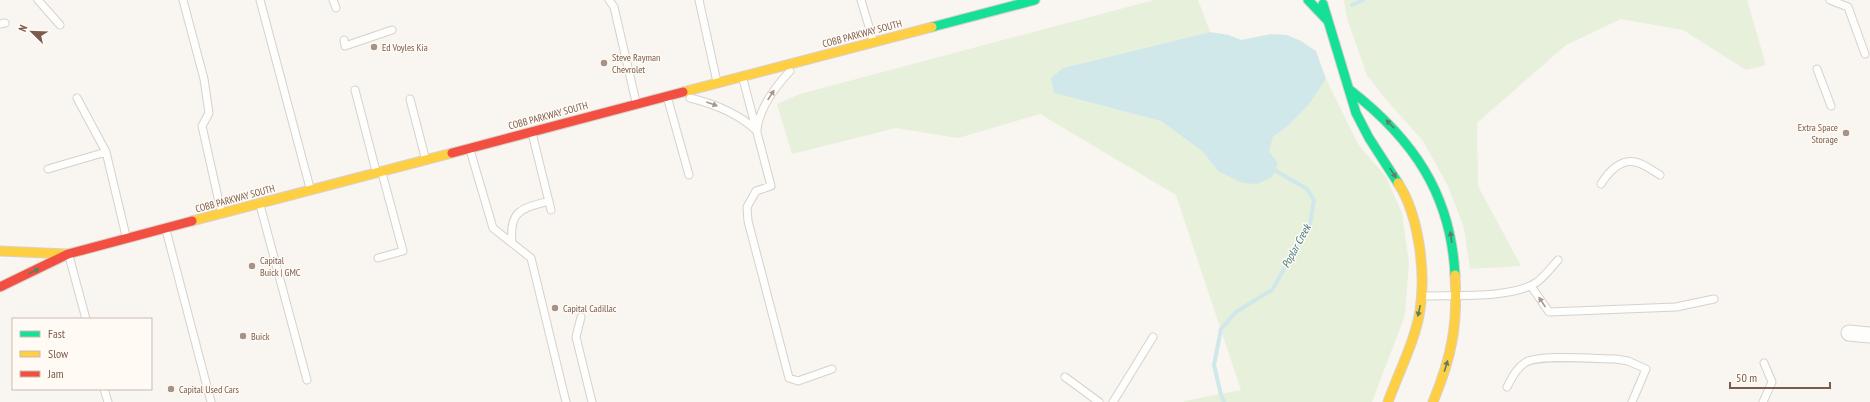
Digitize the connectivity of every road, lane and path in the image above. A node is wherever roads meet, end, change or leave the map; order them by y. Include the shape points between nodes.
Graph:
1 (38, 0) edge
2 (183, 0) edge
3 (260, 0) edge
4 (333, 0) edge
5 (609, 0) edge
6 (699, 0) edge
7 (861, 0) edge
8 (1035, 0) edge
9 (1308, 0) edge
10 (1322, 0) edge
11 (1328, 0) edge
12 (1830, 0) edge
13 (336, 8) dead end
14 (1327, 18) junction
15 (60, 25) dead end
16 (392, 30) dead end
17 (344, 40) dead end
18 (873, 42) junction
19 (1865, 54) dead end
20 (799, 61) junction
21 (1816, 69) dead end
22 (742, 76) junction
23 (717, 82) junction
24 (355, 90) dead end
25 (1350, 90) junction
26 (670, 95) junction
27 (77, 98) dead end
28 (410, 99) dead end
29 (636, 104) junction
30 (1831, 106) dead end
31 (532, 131) junction
32 (757, 131) junction
33 (470, 148) junction
34 (106, 152) junction
35 (425, 160) junction
36 (48, 169) dead end
37 (378, 172) junction
38 (689, 174) dead end
39 (1660, 175) dead end
40 (1601, 184) dead end
41 (310, 190) junction
42 (549, 201) junction
43 (260, 203) junction
44 (551, 210) dead end
45 (222, 213) junction
46 (165, 228) junction
47 (126, 238) junction
48 (512, 243) junction
49 (1, 248) edge
50 (68, 254) junction
51 (378, 258) dead end
52 (1558, 260) dead end
53 (1531, 286) junction
54 (0, 287) edge
55 (1456, 295) junction
56 (1421, 296) junction
57 (1714, 299) dead end
58 (581, 317) dead end
59 (86, 318) edge
60 (1849, 333) dead end
61 (1870, 335) edge
62 (1153, 337) dead end
63 (1764, 363) dead end
64 (832, 369) dead end
65 (1065, 377) dead end
66 (307, 380) dead end
67 (1508, 388) dead end
68 (104, 390) edge
69 (108, 402) edge
70 (211, 402) edge
71 (566, 402) edge
72 (592, 402) edge
73 (1099, 402) edge
74 (1113, 402) edge
75 (1388, 402) edge
76 (1433, 402) edge
77 (1632, 402) edge
78 (1763, 402) edge

1 - 15 lane
2 - 45 lane via 204,79 209,113 202,126
3 - 41 lane
4 - 13 lane
5 - 29 lane via 614,7
6 - 23 lane
7 - 18 lane
8 - 18 main road, COBB PARKWAY SOUTH
9 - 14 main road
10 - 14 main road
11 - 14 main road
12 - 19 lane via 1848,7
14 - 25 main road
16 - 17 lane via 345,46
18 - 20 main road, COBB PARKWAY SOUTH
20 - 22 main road, COBB PARKWAY SOUTH
32 -> 20 lane via 761,113 768,101
21 - 30 lane
22 - 23 main road, COBB PARKWAY SOUTH
22 - 32 lane
23 - 26 main road, COBB PARKWAY SOUTH
24 - 37 lane
55 -> 25 main road via 1450,231 1433,183 1420,161 1395,129 1371,104
25 -> 56 main road via 1356,113 1369,138 1394,174 1412,210 1421,256
26 - 29 main road, COBB PARKWAY SOUTH
26 -> 32 lane via 704,101 729,110
26 - 38 lane
27 - 34 lane
28 - 35 lane
29 - 31 main road, COBB PARKWAY SOUTH
31 - 33 main road, COBB PARKWAY SOUTH
31 - 42 lane
32 - 64 lane via 771,186 756,191 747,207 748,221 790,378 798,381
33 - 35 main road, COBB PARKWAY SOUTH
33 - 48 lane via 493,228
34 - 36 lane
34 - 47 lane
35 - 37 main road, COBB PARKWAY SOUTH
37 - 41 main road, COBB PARKWAY SOUTH
37 - 51 lane via 402,251
39 - 40 lane via 1635,162 1621,164 1609,172
41 - 43 main road, COBB PARKWAY SOUTH
42 - 44 lane
42 - 48 lane via 526,207 516,214 510,226
43 - 45 main road, COBB PARKWAY SOUTH
43 - 66 lane
45 - 46 main road, COBB PARKWAY SOUTH
46 - 47 main road, COBB PARKWAY SOUTH
46 - 70 lane
47 - 50 main road, COBB PARKWAY SOUTH
48 - 71 lane via 530,258
49 - 50 main road, COBB PARKWAY SOUTH
54 -> 50 main road, COBB PARKWAY SOUTH
50 - 59 lane
52 - 53 lane via 1545,276
53 - 55 lane via 1516,291
57 -> 53 lane via 1676,307 1548,312
55 - 56 lane
76 -> 55 main road via 1451,349
56 -> 75 main road via 1420,311
58 - 72 lane via 576,337
60 - 61 street
62 - 74 lane
63 - 78 lane via 1772,382
65 - 73 lane
67 - 77 lane via 1514,373 1525,362 1538,359 1616,359 1646,369
68 - 69 lane

